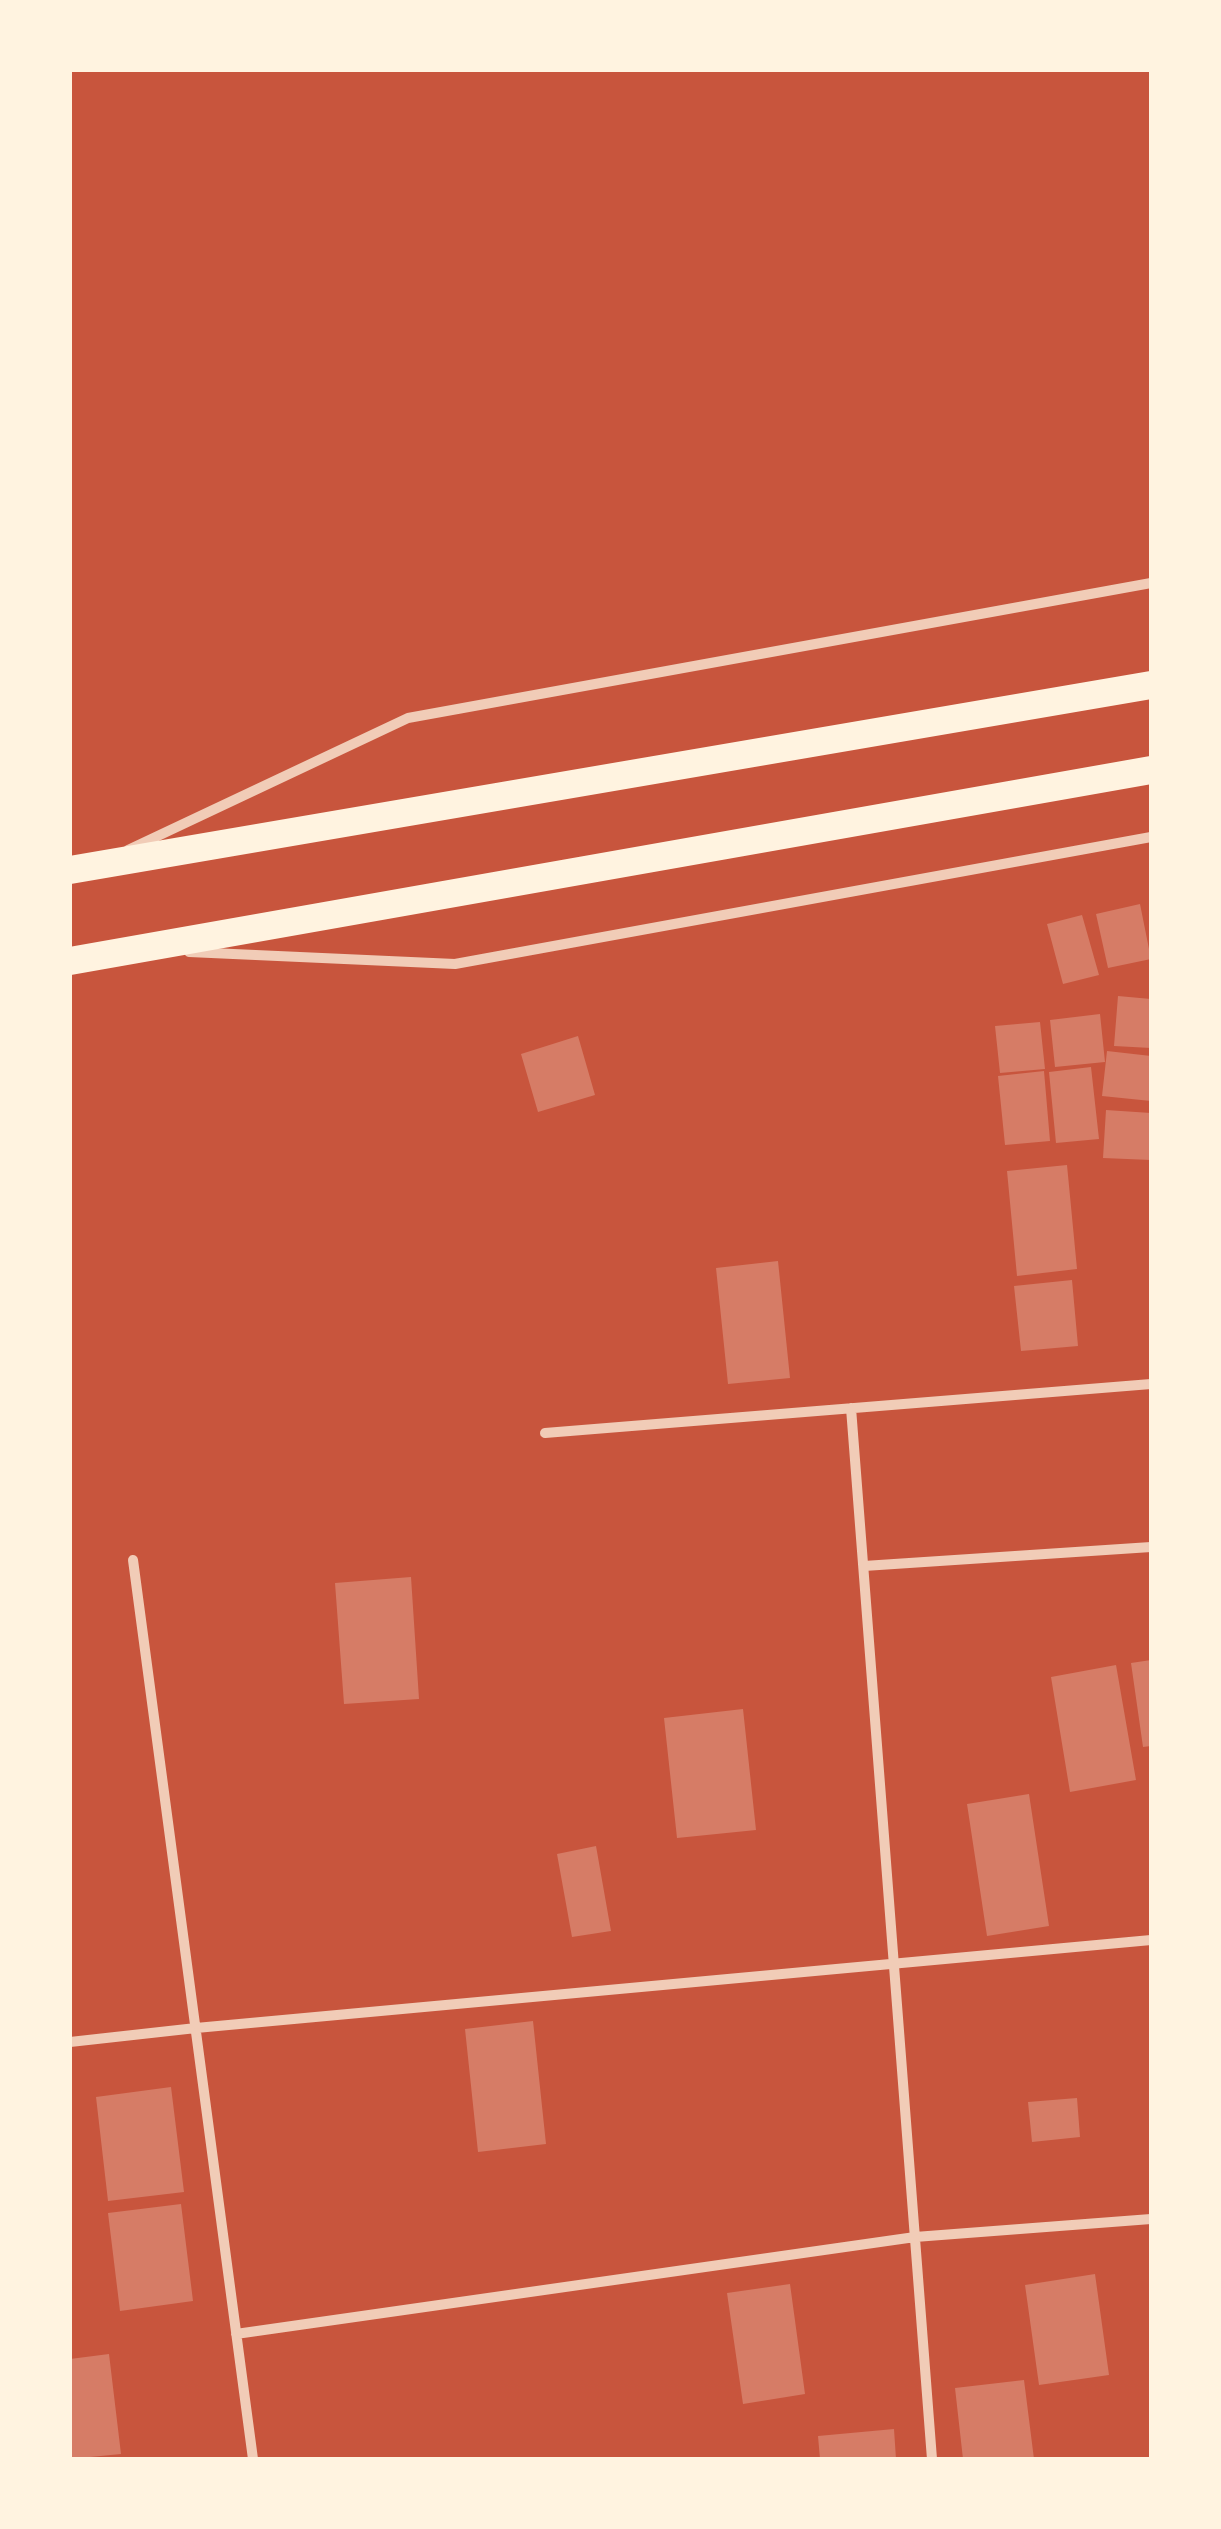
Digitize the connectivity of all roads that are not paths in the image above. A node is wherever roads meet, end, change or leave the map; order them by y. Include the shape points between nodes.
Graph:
1 (1151, 583) edge
2 (1151, 684) edge
3 (1151, 770) edge
4 (1151, 837) edge
5 (80, 869) edge
6 (139, 949) junction
7 (70, 961) edge
8 (1151, 1384) edge
9 (851, 1408) junction
10 (545, 1433) dead end
11 (1151, 1547) edge
12 (133, 1560) dead end
13 (864, 1566) junction
14 (1151, 1940) edge
15 (894, 1963) junction
16 (196, 2028) junction
17 (70, 2042) edge
18 (1151, 2220) edge
19 (915, 2238) junction
20 (236, 2334) junction
21 (253, 2459) edge
22 (932, 2459) edge

1 - 5 street via 408,718
2 - 5 highway
3 - 6 highway
4 - 6 street via 455,964
6 - 7 highway
8 - 9 street
9 - 10 street
9 - 13 street
11 - 13 street
12 - 16 street
13 - 15 street
14 - 15 street
15 - 16 street
15 - 19 street
16 - 17 street
16 - 20 street
18 - 19 street
19 - 20 street
19 - 22 street
20 - 21 street

